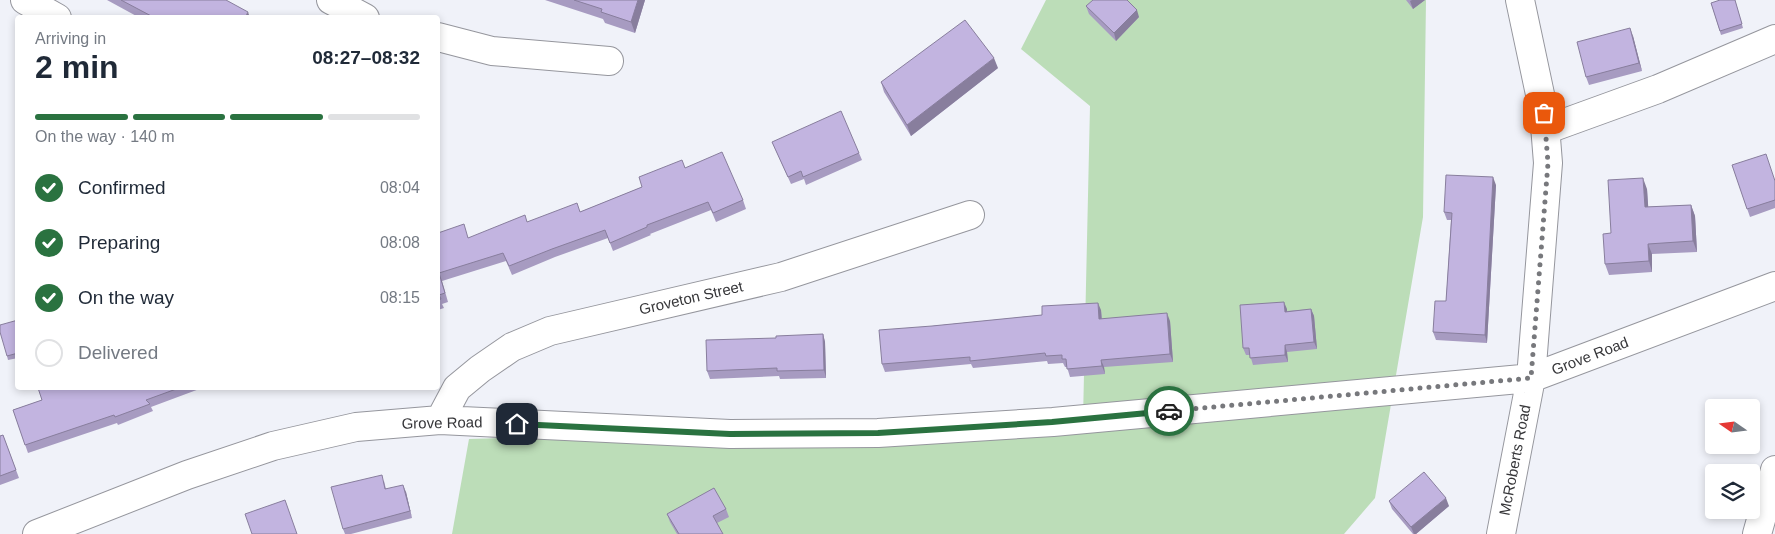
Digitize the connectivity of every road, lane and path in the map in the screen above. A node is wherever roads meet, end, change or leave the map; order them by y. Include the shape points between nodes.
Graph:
1 (25, 0) edge
2 (331, 0) edge
3 (1520, 0) edge
4 (52, 15) edge
5 (360, 15) edge
6 (440, 38) edge
7 (1775, 39) edge
8 (609, 61) dead end
9 (1545, 130) junction
10 (970, 215) dead end
11 (1775, 286) edge
12 (1531, 378) junction
13 (440, 420) junction
14 (1775, 470) edge
15 (37, 534) edge
16 (1501, 534) edge
17 (1757, 534) edge

1 - 4 street
2 - 5 street
3 - 9 street, McRoberts Road
6 - 8 street via 492,51
7 - 9 street via 1658,89
9 - 12 street, McRoberts Road via 1548,163
10 - 13 street, Groveton Street via 781,277 550,331 512,347 480,369 457,388
11 - 12 street, Grove Road
12 - 13 street, Grove Road via 1060,421 878,433 730,434
12 - 16 street, McRoberts Road
13 - 15 street, Grove Road via 356,427 273,446 187,475
14 - 17 street

